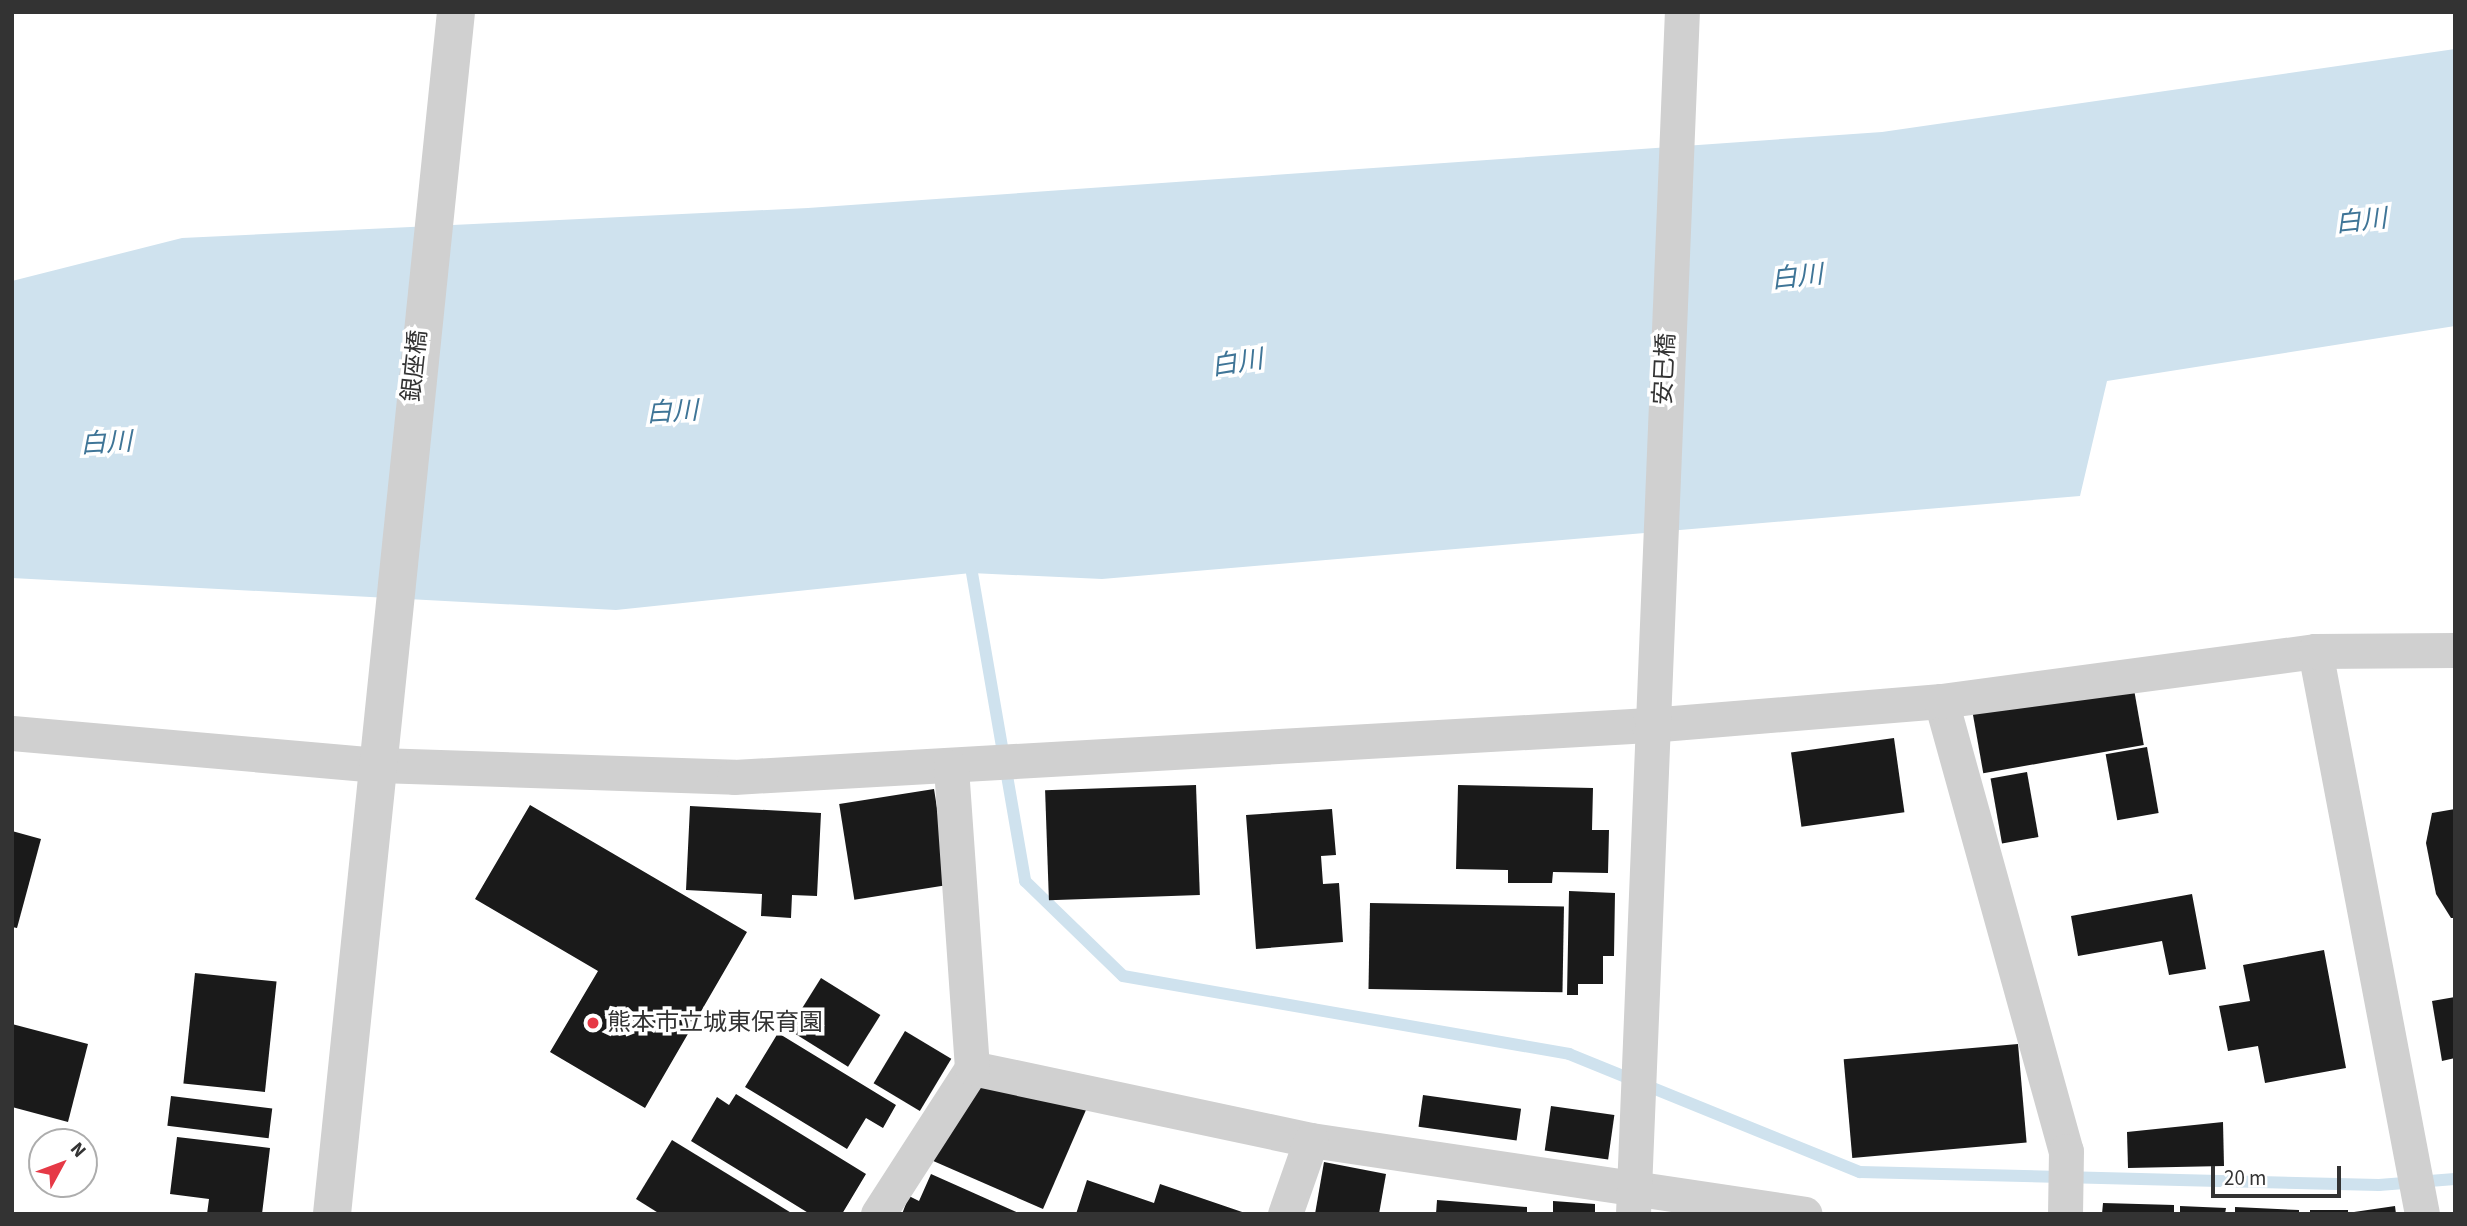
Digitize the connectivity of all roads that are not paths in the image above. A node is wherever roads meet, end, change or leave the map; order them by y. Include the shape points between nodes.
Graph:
1 (1682, 12) edge
2 (456, 13) edge
3 (2455, 650) edge
4 (2315, 651) junction
5 (1941, 701) junction
6 (1649, 725) junction
7 (12, 733) edge
8 (379, 765) junction
9 (951, 768) junction
10 (972, 1068) junction
11 (1311, 1140) junction
12 (1634, 1201) edge
13 (2421, 1208) edge
14 (332, 1214) edge
15 (878, 1214) edge
16 (1285, 1214) edge
17 (1804, 1214) edge
18 (2065, 1214) edge

1 - 6 street, 安巳橋
2 - 8 street, 銀座橋 via 379,720
3 - 4 street
4 - 5 street
4 - 13 street
5 - 6 street
5 - 18 street via 2066,1151
6 - 9 street
6 - 12 street, 安巳橋
7 - 8 street
8 - 9 street via 734,777
8 - 14 street, 銀座橋
9 - 10 street
10 - 11 street
10 - 15 street
11 - 12 street
11 - 16 street
12 - 17 street

